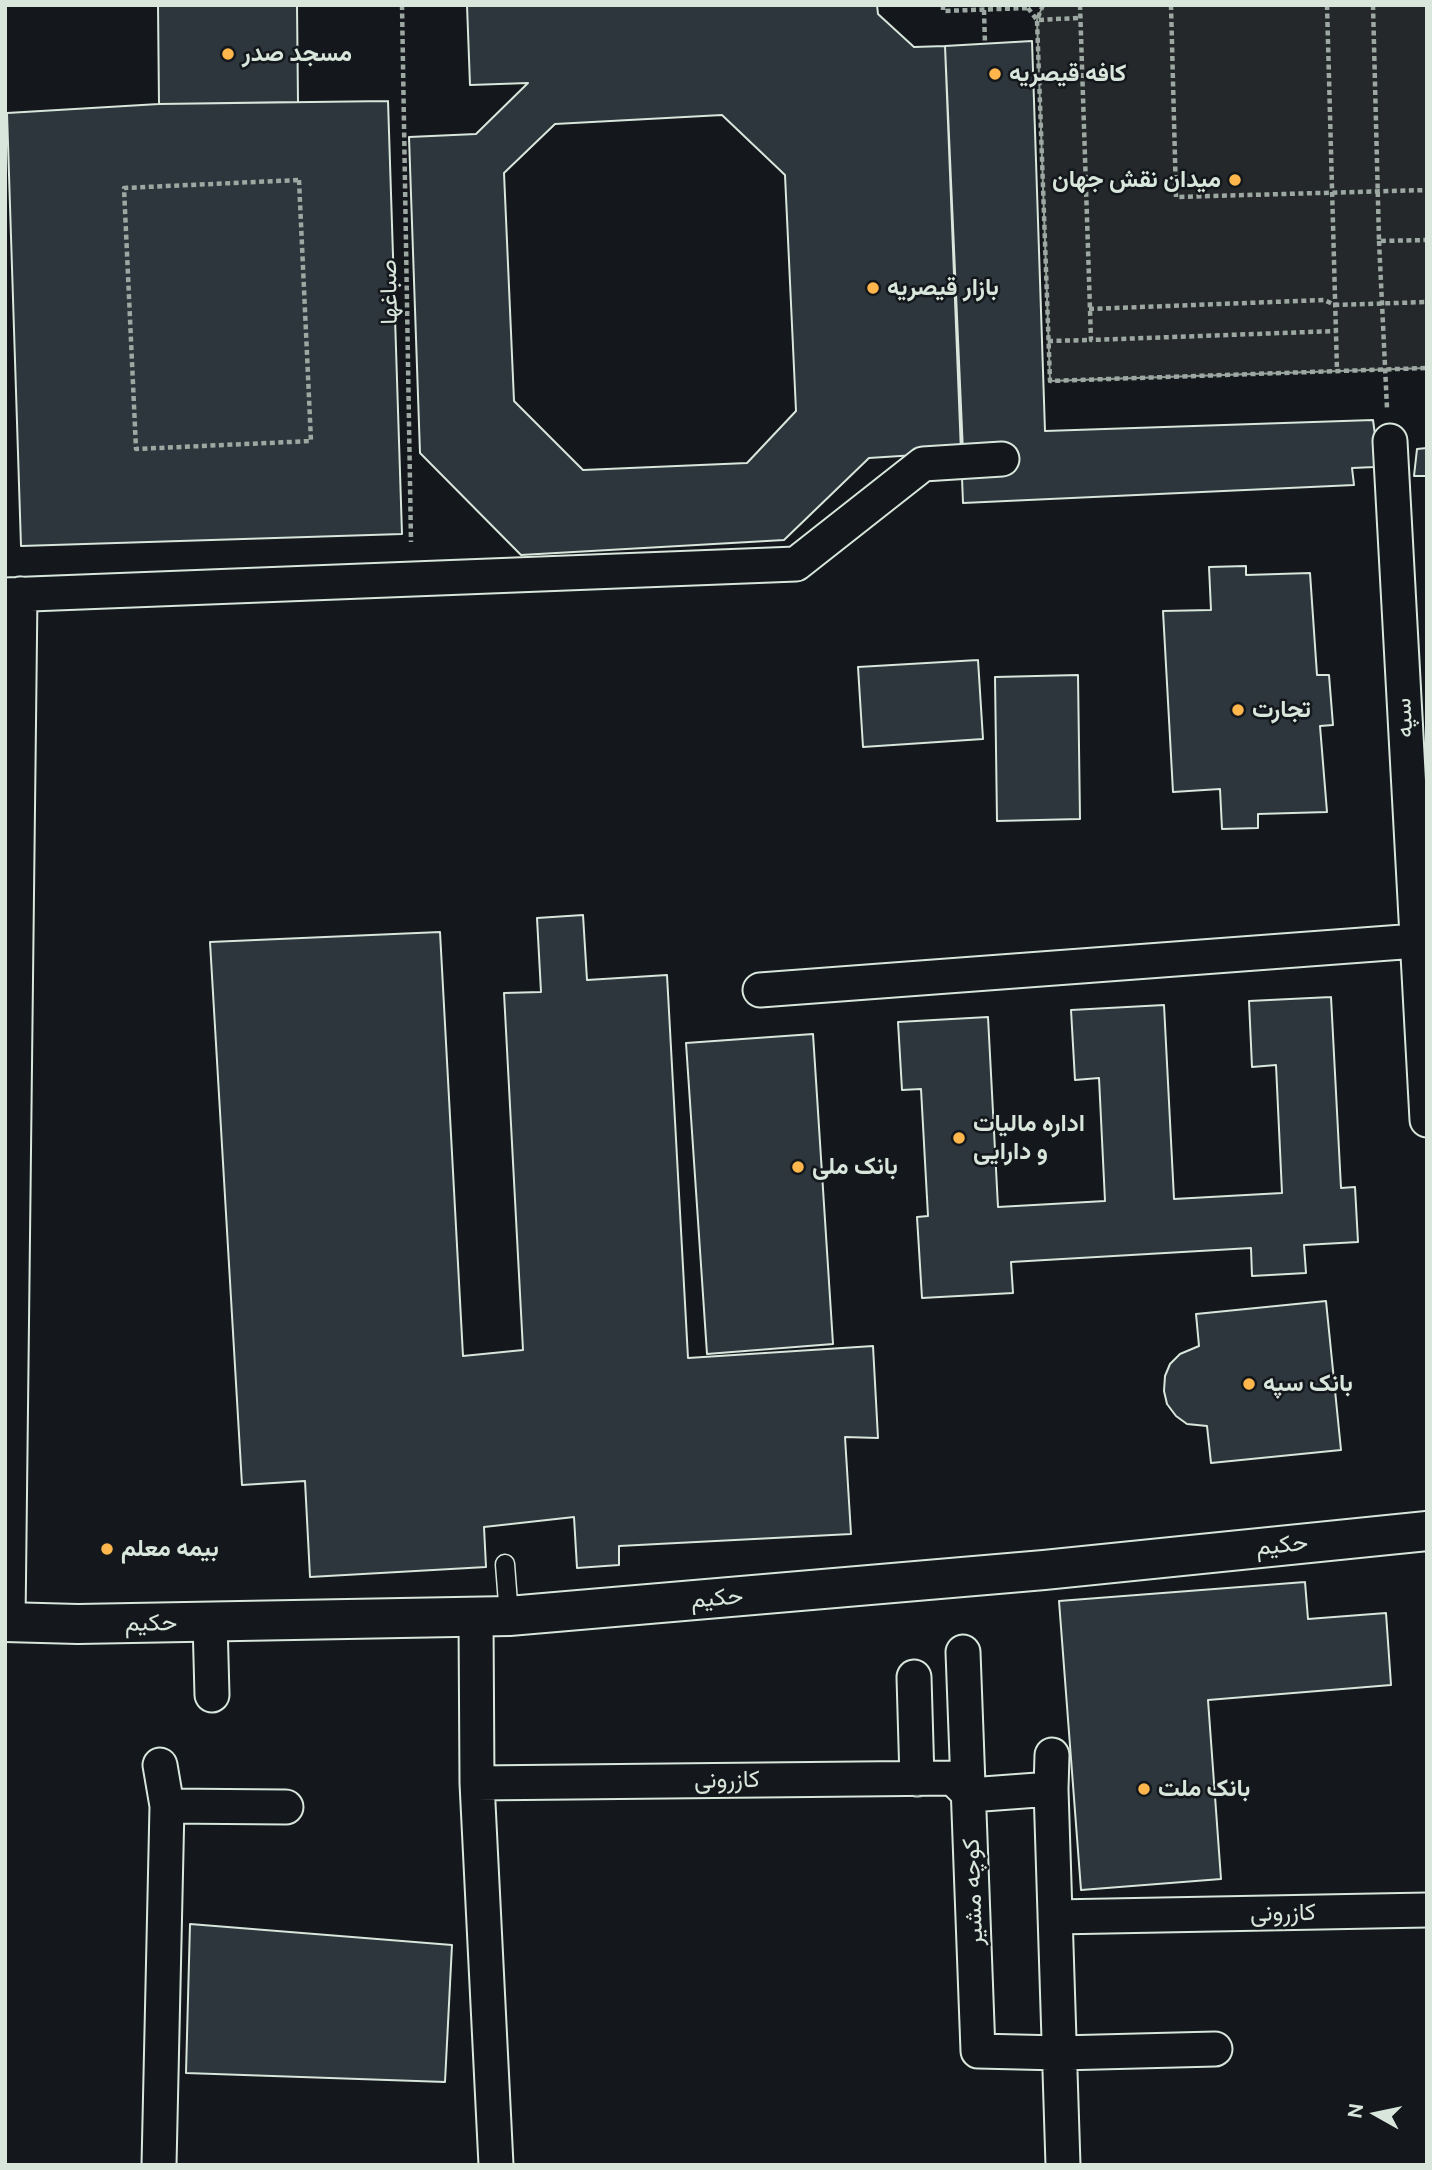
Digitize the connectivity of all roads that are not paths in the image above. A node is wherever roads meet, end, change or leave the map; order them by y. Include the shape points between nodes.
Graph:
1 (1390, 441) road end
2 (1002, 458) dead end
3 (13, 595) edge
4 (1416, 941) junction
5 (760, 990) dead end
6 (1427, 1120) edge
7 (1427, 1531) edge
8 (1427, 1549) edge
9 (505, 1564) dead end
10 (481, 1626) junction
11 (6, 1627) edge
12 (210, 1630) junction
13 (410, 1635) dead end
14 (963, 1652) dead end
15 (914, 1677) dead end
16 (212, 1695) dead end
17 (1052, 1755) dead end
18 (160, 1765) dead end
19 (917, 1779) junction
20 (477, 1783) junction
21 (1051, 1789) junction
22 (970, 1795) junction
23 (167, 1806) junction
24 (286, 1807) dead end
25 (1427, 1910) edge
26 (1055, 1917) junction
27 (1215, 2049) dead end
28 (1060, 2053) junction
29 (159, 2165) edge
30 (496, 2165) edge
31 (1063, 2165) edge

1 - 4 street, سپه
2 - 3 street via 923,464 796,564
3 - 11 street
4 - 5 street
4 - 6 street, سپه
7 - 10 main road, حکیم
8 - 10 lane, حکیم
9 - 10 lane
10 - 12 main road, حکیم
10 - 20 street
11 - 12 main road, حکیم via 78,1624
12 - 13 lane, حکیم
12 - 16 street
14 - 22 street, كوچه مشير
15 - 19 street
17 - 21 street
18 - 23 street
19 - 20 street, کازرونی
19 - 22 street, کازرونی via 953,1778
20 - 30 street
21 - 22 street
21 - 26 street
22 - 28 street, كوچه مشير via 978,2051
23 - 24 street
23 - 29 street
25 - 26 street, کازرونی
26 - 28 street
27 - 28 street
28 - 31 street

